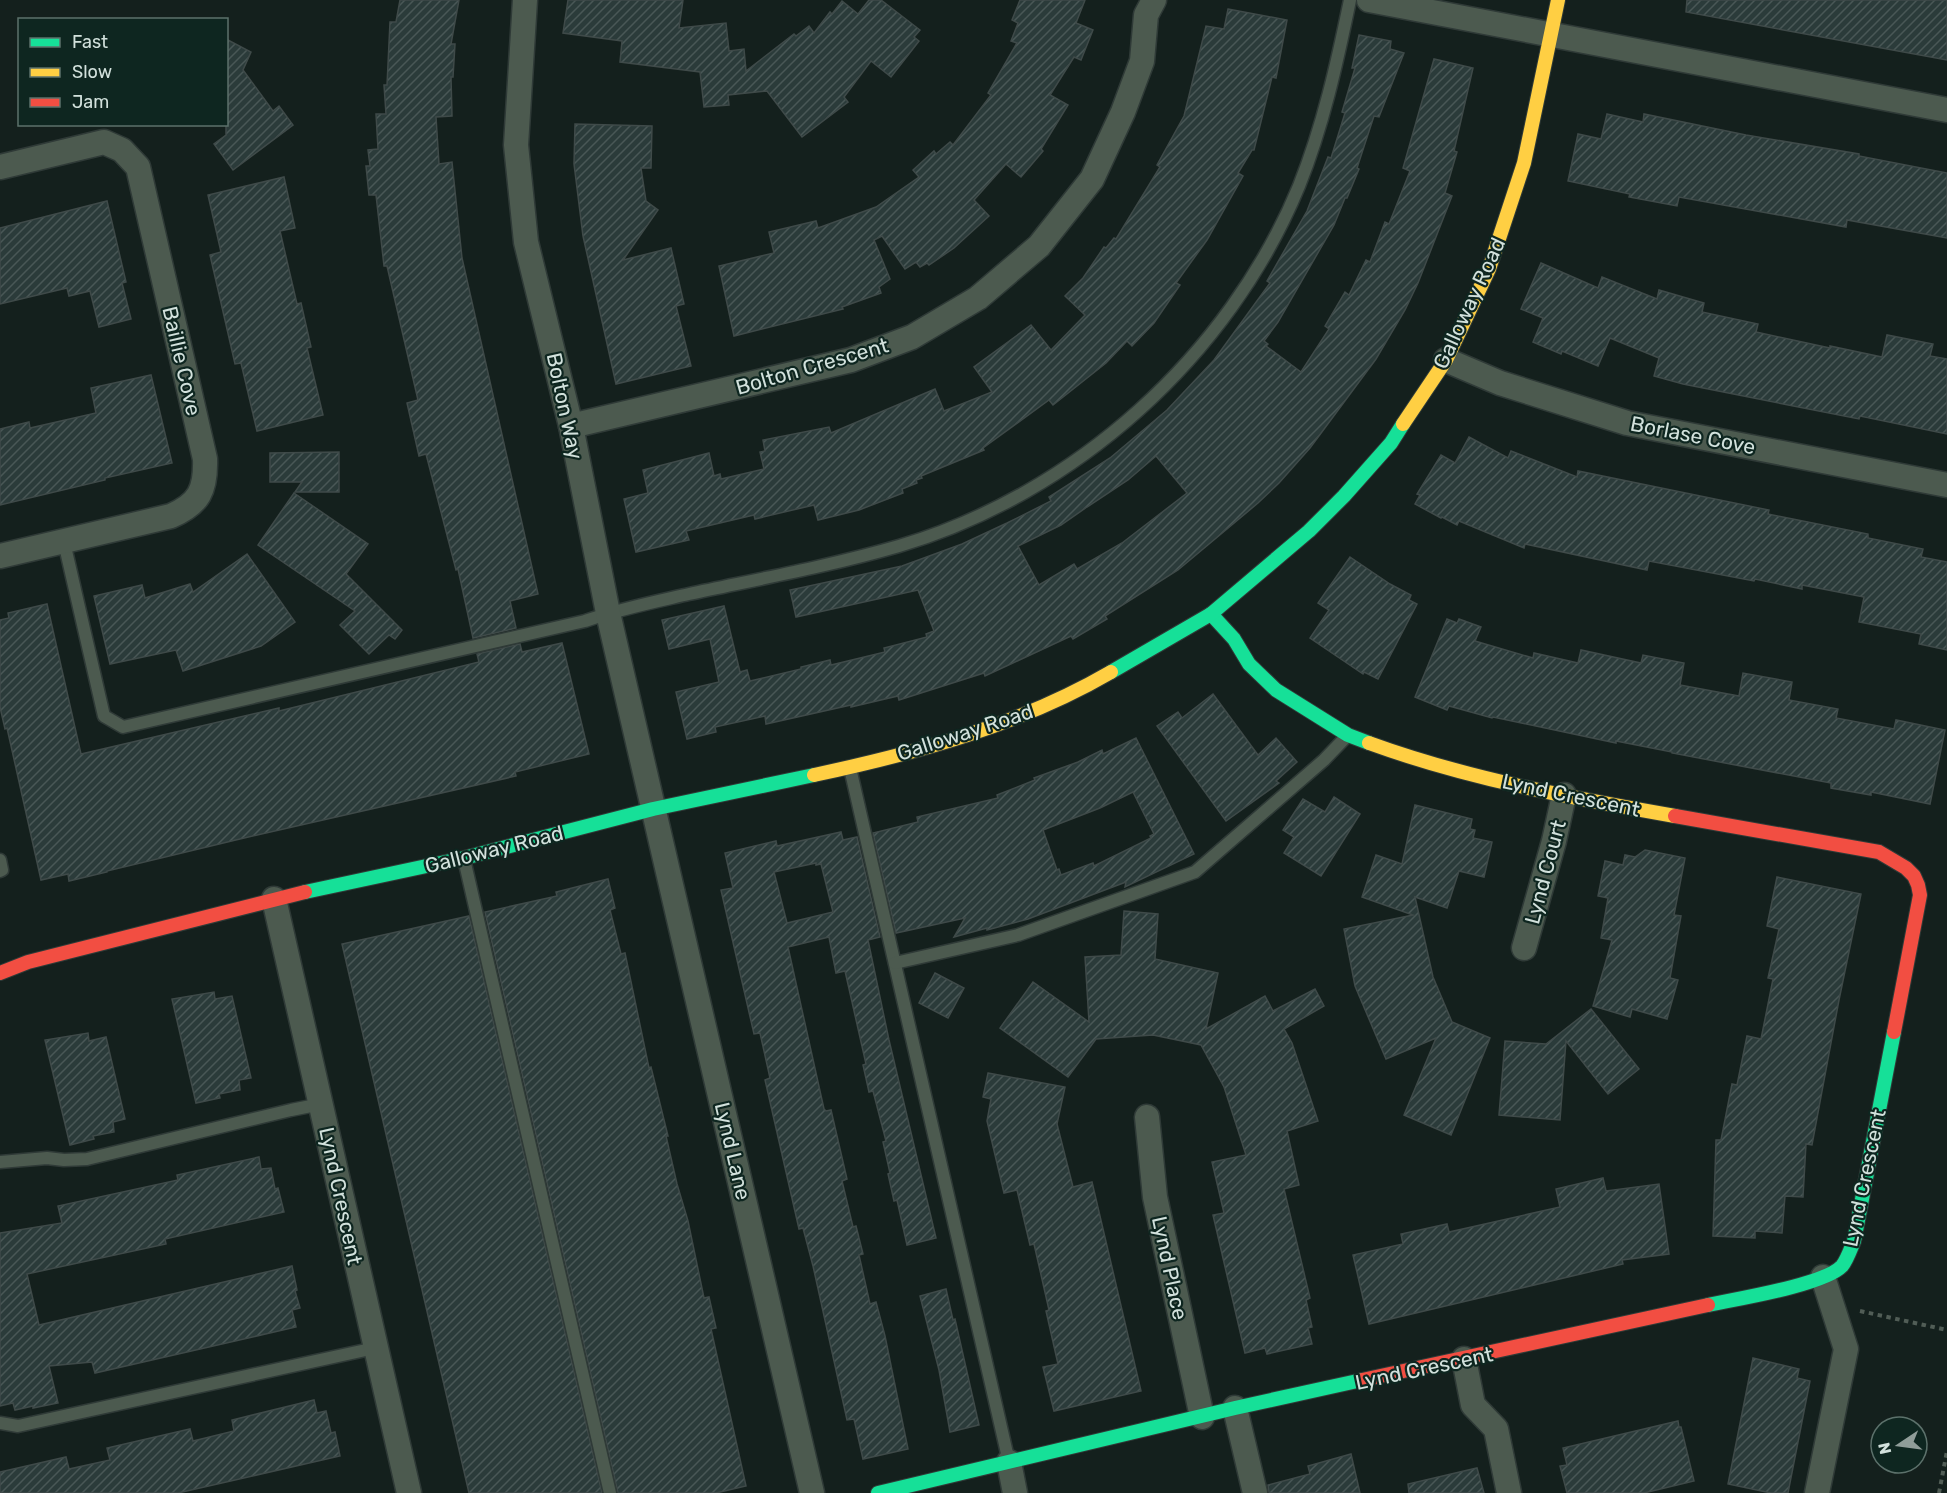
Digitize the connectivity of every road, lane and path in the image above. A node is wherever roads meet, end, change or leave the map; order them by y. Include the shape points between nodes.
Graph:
1 (525, 0) edge
2 (1154, 0) edge
3 (1350, 0) edge
4 (1369, 0) edge
5 (1558, 0) edge
6 (1551, 36) junction
7 (1947, 110) edge
8 (0, 167) edge
9 (1446, 360) junction
10 (571, 426) junction
11 (1947, 485) edge
12 (64, 542) junction
13 (0, 556) edge
14 (608, 613) junction
15 (1211, 615) junction
16 (1348, 735) junction
17 (850, 767) junction
18 (1564, 795) junction
19 (653, 809) junction
20 (464, 858) junction
21 (0, 860) edge
22 (0, 871) edge
23 (274, 899) junction
24 (1524, 948) dead end
25 (0, 962) edge
26 (28, 962) junction
27 (895, 963) junction
28 (0, 973) edge
29 (321, 1104) junction
30 (1147, 1117) dead end
31 (0, 1162) edge
32 (1823, 1278) junction
33 (1850, 1309) dead end
34 (1947, 1329) edge
35 (375, 1348) junction
36 (1464, 1359) junction
37 (1236, 1408) junction
38 (1202, 1417) junction
39 (0, 1423) edge
40 (1947, 1451) edge
41 (1009, 1462) junction
42 (409, 1493) edge
43 (610, 1493) edge
44 (812, 1493) edge
45 (878, 1493) edge
46 (1015, 1493) edge
47 (1255, 1493) edge
48 (1509, 1493) edge
49 (1817, 1493) edge
50 (1939, 1493) edge

1 - 10 street, Bolton Way via 516,146 525,231
2 - 10 street, Bolton Crescent via 1146,15 1142,61 1124,112 1092,179 1039,246 978,298 912,337 851,360
3 - 14 lane via 1314,145 1298,188 1257,269 1196,352 1106,438 1030,488 950,529 842,561
4 - 6 street
5 - 6 street, Galloway Road
6 - 7 street
6 - 9 street, Galloway Road via 1524,164 1489,269
8 - 12 street, Baillie Cove via 104,142 122,150 138,167 205,459 206,478 199,495 186,509
9 - 11 street, Borlase Cove via 1500,383 1627,423
9 - 15 street, Galloway Road via 1391,443 1344,496
10 - 14 street, Bolton Way
12 - 13 street, Baillie Cove
12 - 14 lane via 104,716 123,727
14 - 19 street, Bolton Way
15 - 16 street, Lynd Crescent via 1234,639 1249,664 1276,690
15 - 17 street, Galloway Road via 1077,692 1006,723
16 - 18 street, Lynd Crescent via 1446,768
16 - 27 lane via 1195,872 1018,935
17 - 19 street, Galloway Road
17 - 27 lane
18 - 24 street, Lynd Court
18 - 32 street, Lynd Crescent via 1878,852 1903,864 1916,879 1921,903 1854,1241 1842,1266
19 - 20 street, Galloway Road
19 - 44 street, Lynd Lane
20 - 23 street, Galloway Road
20 - 43 lane
21 - 22 lane
23 - 26 street, Galloway Road
23 - 29 street, Lynd Crescent
25 - 26 street, Galloway Road
26 - 28 street, Galloway Road
27 - 41 lane
29 - 31 lane via 87,1159
29 - 35 street, Lynd Crescent
30 - 38 street, Lynd Place via 1155,1197
32 - 36 street, Lynd Crescent
32 - 49 street via 1846,1349
33 - 34 path
35 - 39 lane via 29,1424
35 - 42 street, Lynd Crescent
36 - 37 street, Lynd Crescent
36 - 48 street via 1473,1405 1496,1429
37 - 38 street, Lynd Crescent
37 - 47 street
38 - 41 street, Lynd Crescent
40 - 50 path
41 - 45 street, Lynd Crescent
41 - 46 street

